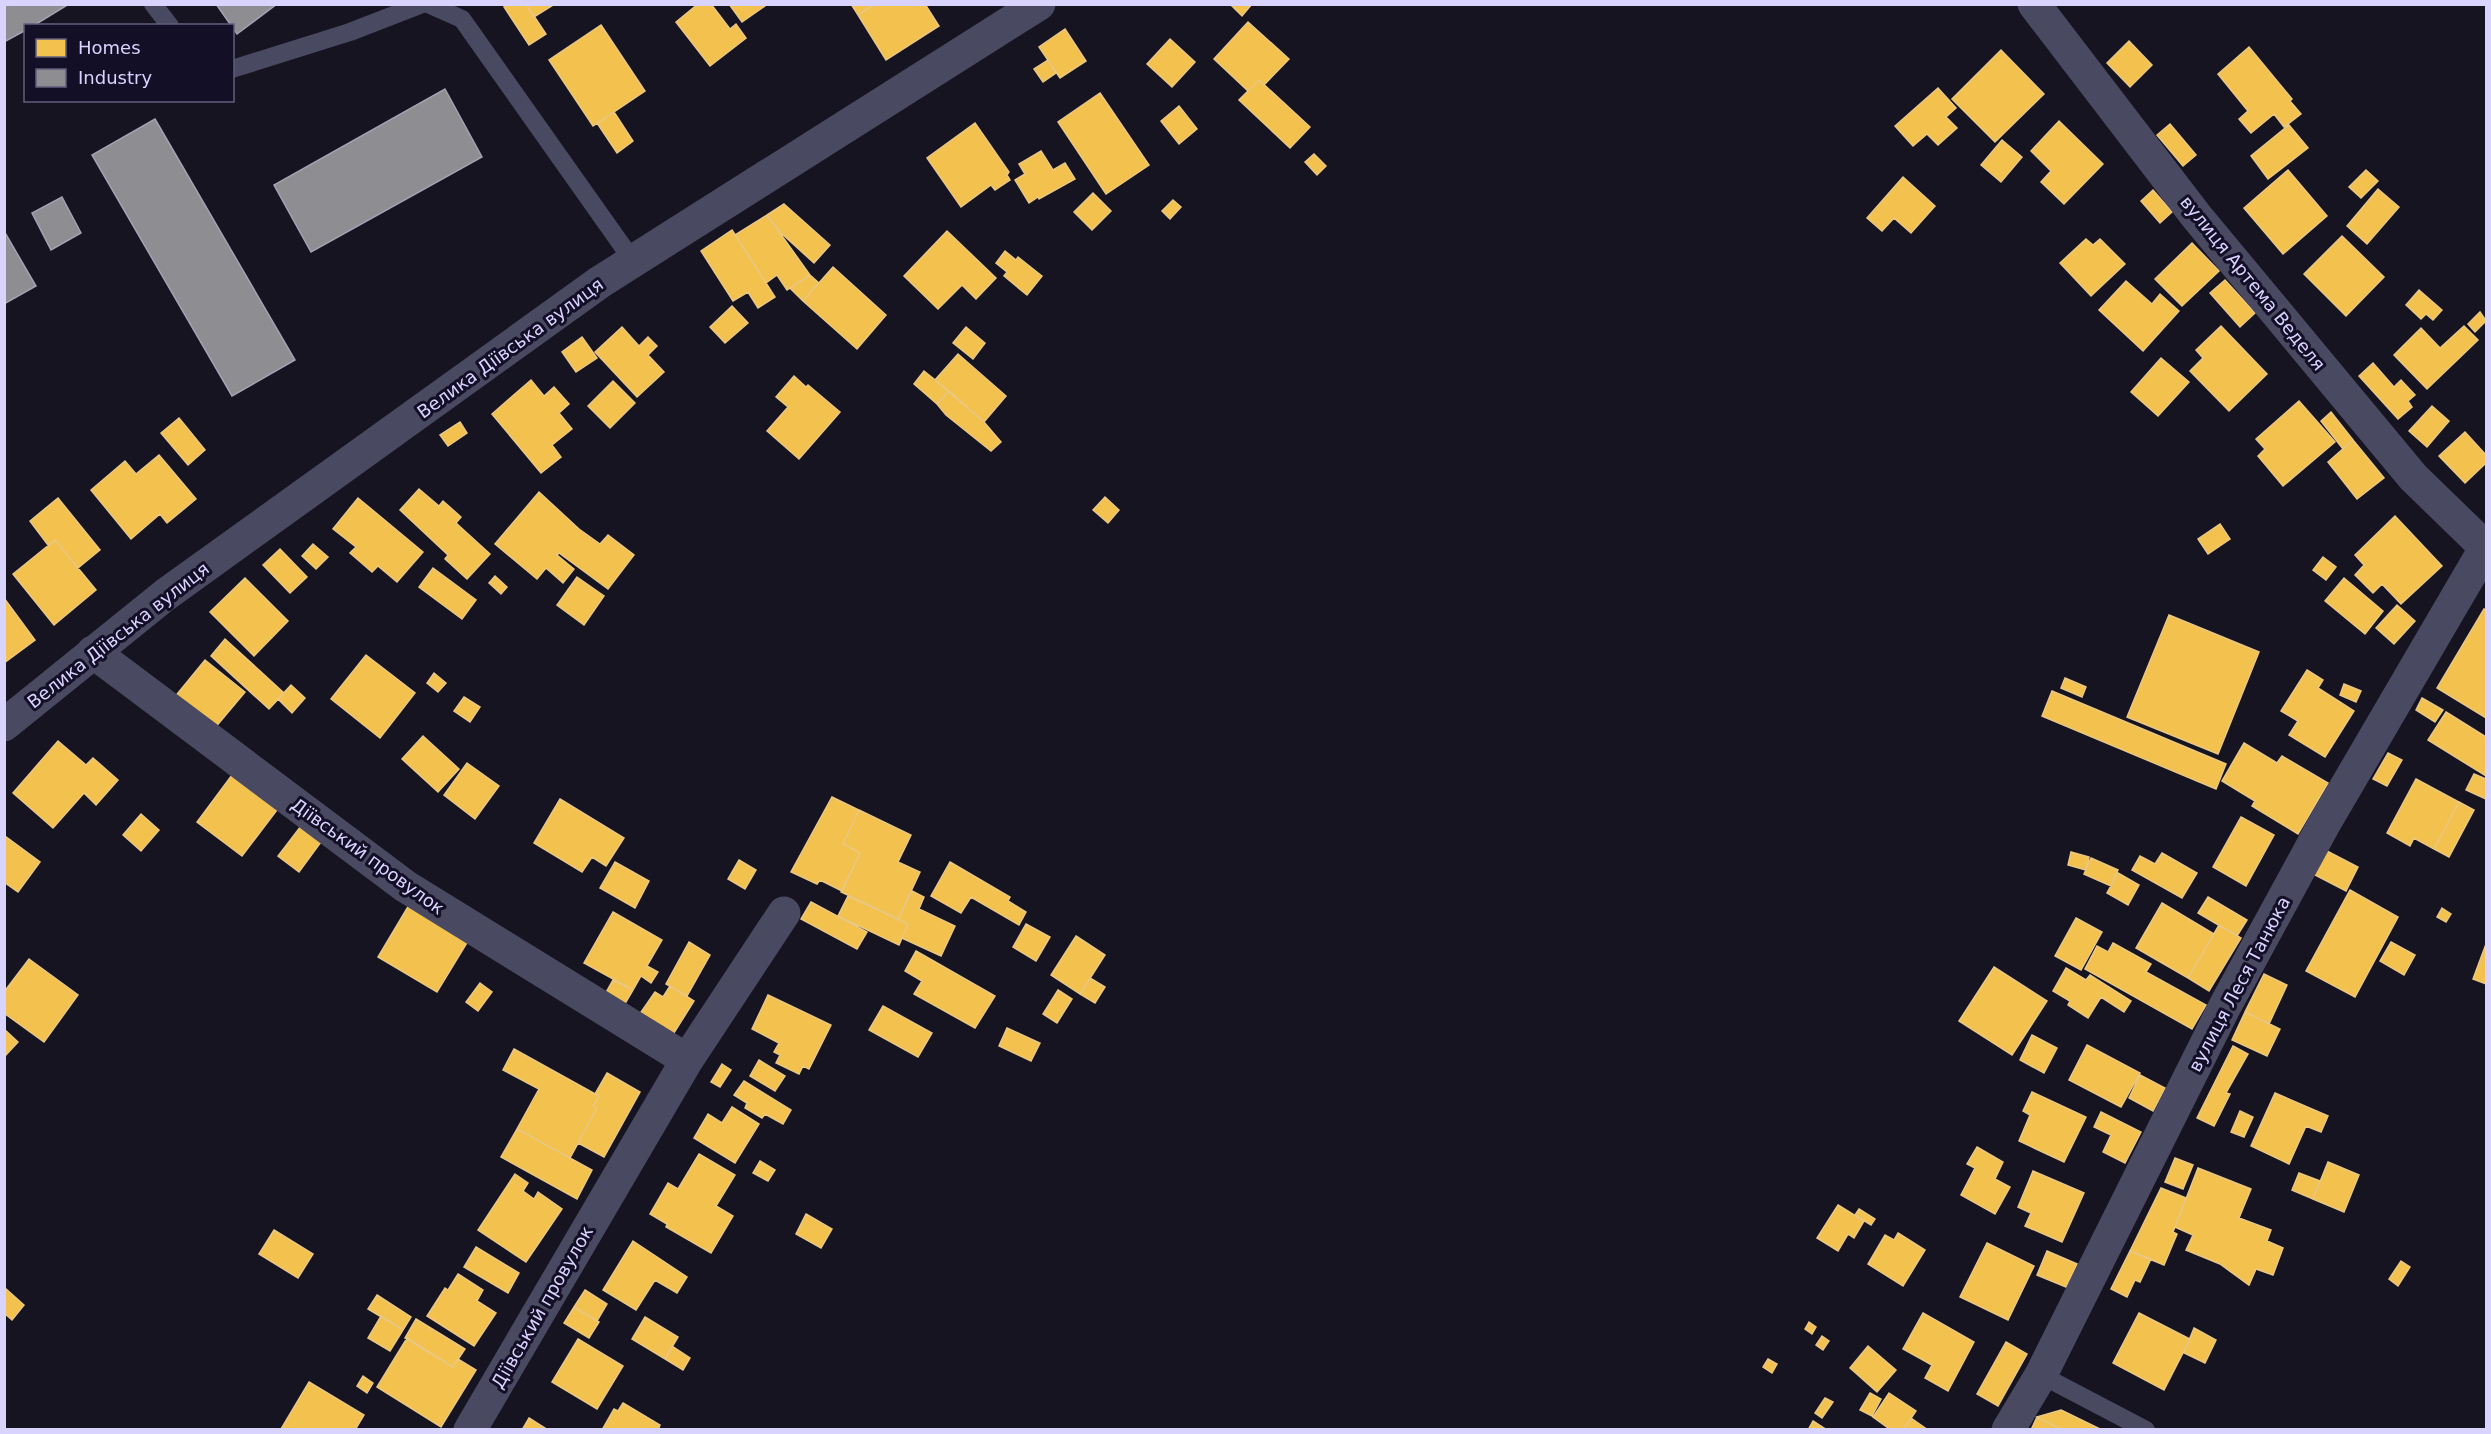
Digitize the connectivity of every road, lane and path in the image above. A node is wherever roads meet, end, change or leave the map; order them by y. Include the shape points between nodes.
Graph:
1 (153, 4) edge
2 (422, 4) edge
3 (428, 4) edge
4 (1039, 4) edge
5 (2034, 4) edge
6 (461, 12) edge
7 (168, 24) edge
8 (234, 68) edge
9 (633, 261) junction
10 (2486, 548) edge
11 (93, 652) junction
12 (4, 725) edge
13 (784, 913) dead end
14 (687, 1060) junction
15 (2041, 1375) junction
16 (470, 1430) edge
17 (2008, 1430) edge
18 (2146, 1430) edge

1 - 7 lane
2 - 8 lane via 350,32
3 - 6 lane
4 - 9 street, Велика Діївська вулиця
5 - 10 street, вулиця Артема Веделя via 2197,217 2406,468
6 - 9 lane
9 - 11 street, Велика Діївська вулиця via 175,588
10 - 15 street, вулиця Леся Танюка via 2323,826 2225,1006
11 - 12 street, Велика Діївська вулиця
11 - 14 street, Діївський провулок via 405,886
13 - 14 street, Діївський провулок
14 - 16 street, Діївський провулок
15 - 17 street, вулиця Леся Танюка
15 - 18 lane

